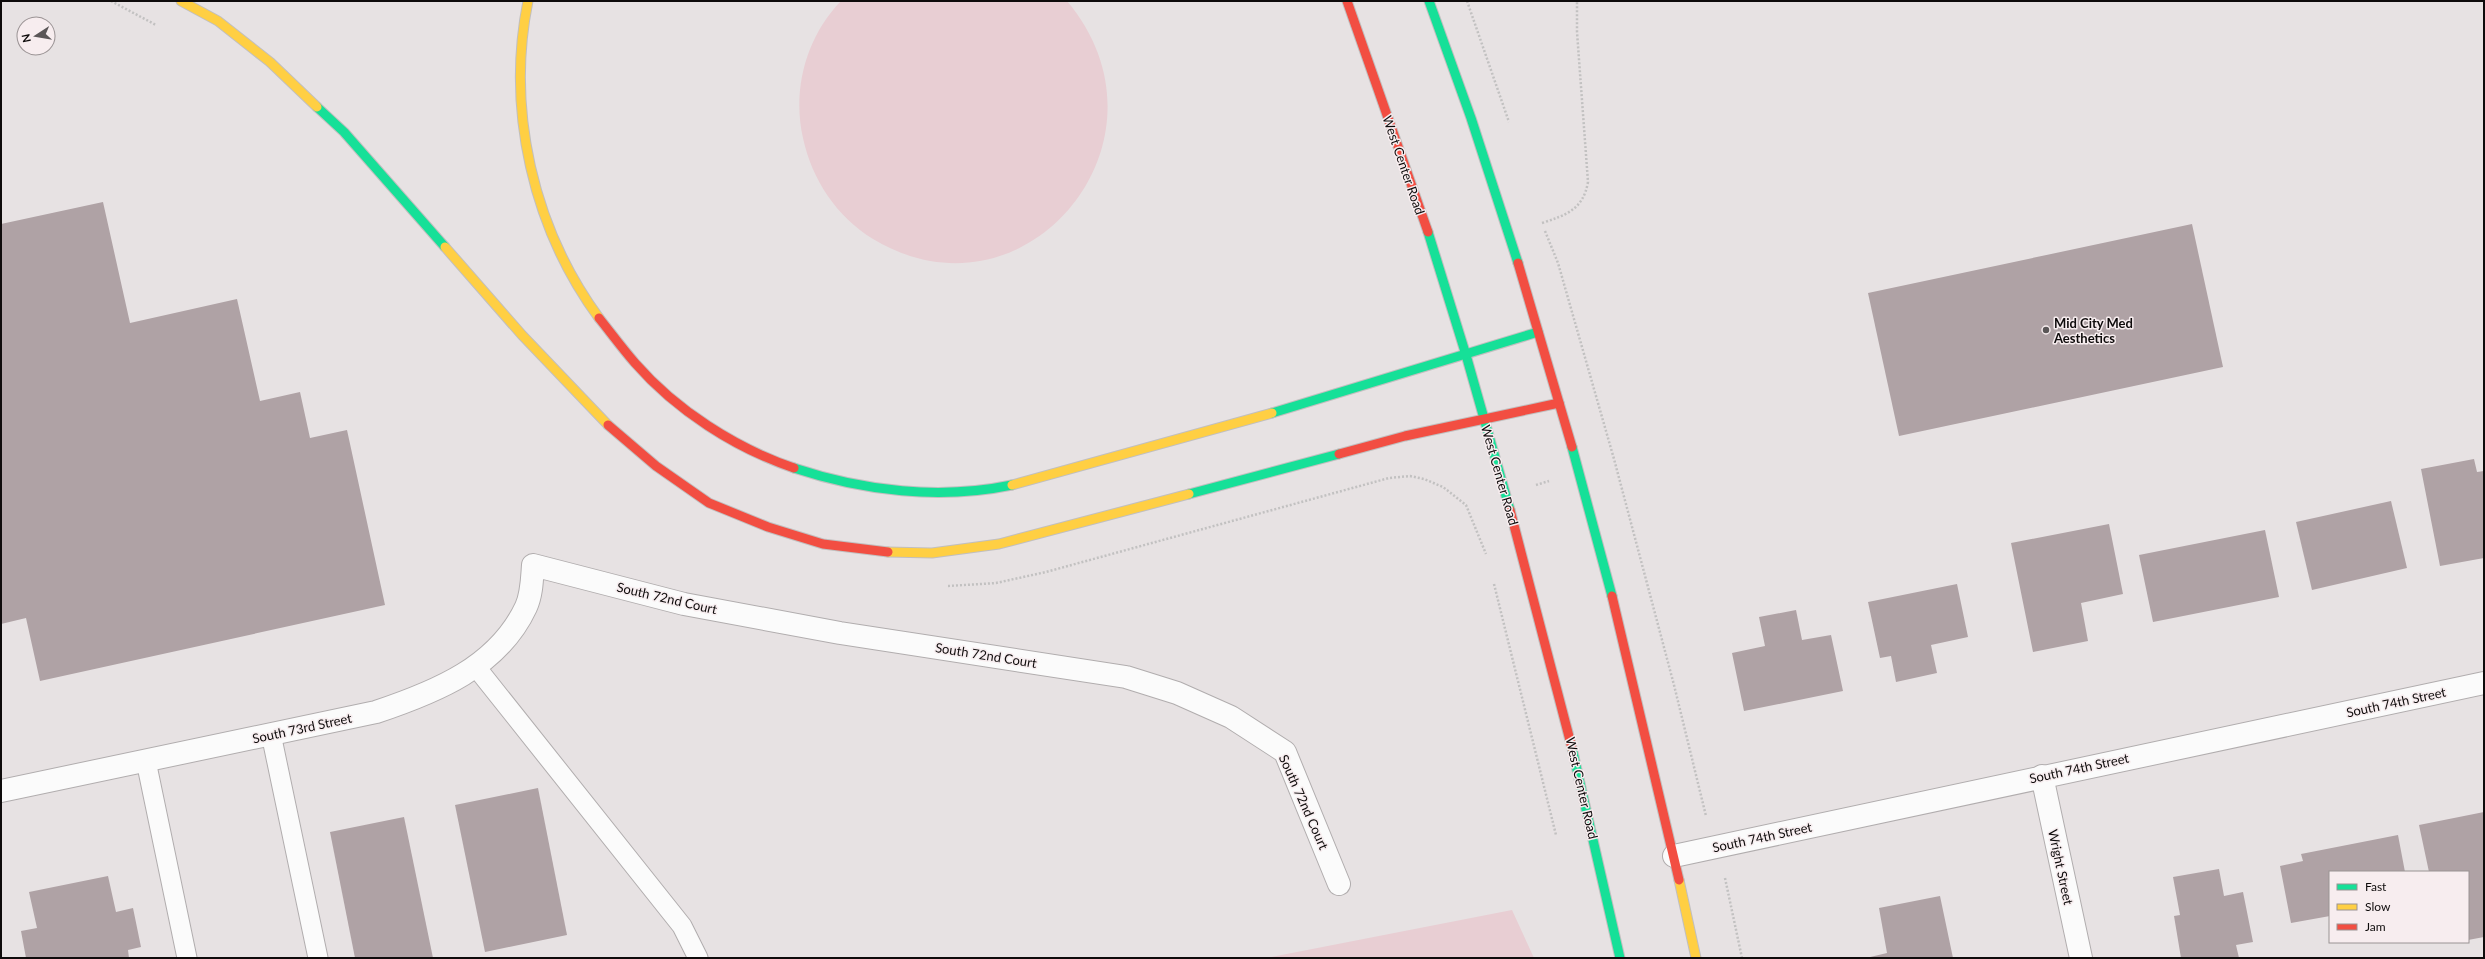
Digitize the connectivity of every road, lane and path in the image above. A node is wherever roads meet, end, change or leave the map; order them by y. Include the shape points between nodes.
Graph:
1 (111, 1) edge
2 (181, 1) edge
3 (528, 1) edge
4 (1347, 1) edge
5 (1429, 1) edge
6 (1577, 1) edge
7 (159, 26) dead end
8 (1538, 332) junction
9 (1465, 356) junction
10 (1559, 403) junction
11 (1485, 418) junction
12 (1614, 459) junction
13 (1578, 471) junction
14 (1506, 494) junction
15 (1466, 505) junction
16 (1488, 557) dead end
17 (533, 565) joint
18 (1493, 579) dead end
19 (944, 586) dead end
20 (476, 667) junction
21 (2484, 684) edge
22 (270, 734) junction
23 (146, 761) junction
24 (2042, 776) junction
25 (1, 792) edge
26 (1557, 836) dead end
27 (1717, 847) junction
28 (1674, 856) junction
29 (1339, 884) dead end
30 (187, 958) edge
31 (318, 958) edge
32 (698, 958) edge
33 (1620, 958) edge
34 (1696, 958) edge
35 (1742, 958) edge
36 (2081, 958) edge

1 - 7 path
2 - 11 main road via 218,21 270,62 344,132 522,335 603,421 656,466 709,503 768,527 823,544 877,552 932,553 999,544 1405,436
3 - 9 main road via 520,47 521,107 529,161 547,220 572,279 615,340 654,382 702,423 750,452 811,475 878,490 947,493 1006,487
4 - 9 main road, West Center Road via 1420,209
5 - 8 main road via 1471,120
6 - 12 path via 1588,182 1585,196 1576,207 1563,216 1542,223 1558,262
8 - 9 main road
8 - 10 main road
9 - 11 main road, West Center Road
10 - 11 main road
10 - 13 main road
11 - 14 main road, West Center Road
12 - 13 path
12 - 27 path via 1674,685 1702,806
13 - 14 path
13 - 28 main road via 1648,741
14 - 15 path
14 - 33 main road, West Center Road via 1564,709
15 - 16 path
15 - 19 path via 1443,487 1424,479 1410,476 1389,478 1046,572 996,583
17 - 20 street, South 73rd Street via 526,606 505,639
17 - 29 street, South 72nd Court via 684,604 840,633 1126,677 1177,693 1231,717 1285,752
18 - 26 path
20 - 22 street, South 73rd Street via 423,696 376,712
20 - 32 lane via 682,926
21 - 24 street, South 74th Street
22 - 23 street, South 73rd Street
22 - 31 lane
23 - 25 street, South 73rd Street
23 - 30 lane
24 - 27 street, South 74th Street
24 - 36 street, Wright Street
27 - 28 street, South 74th Street
27 - 35 path
28 - 34 main road

